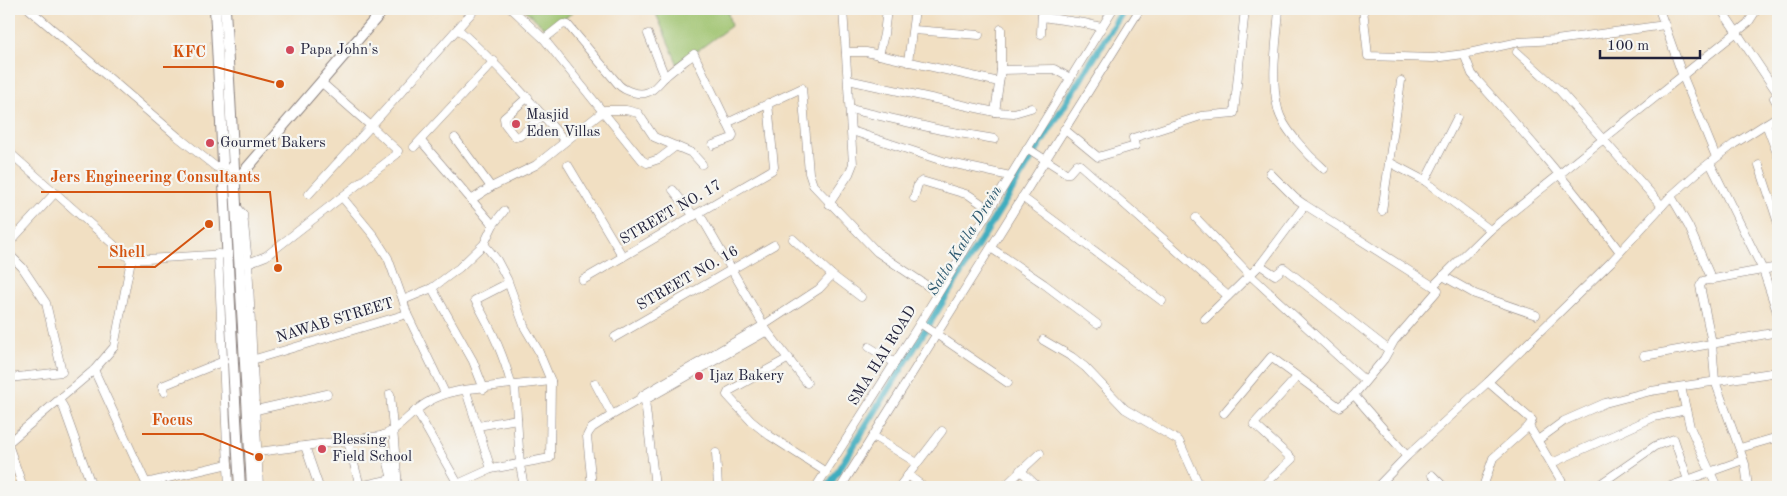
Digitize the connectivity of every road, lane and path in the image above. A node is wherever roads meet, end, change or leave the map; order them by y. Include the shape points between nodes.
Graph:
1 (29, 9) edge
2 (215, 9) edge
3 (224, 9) edge
4 (384, 9) edge
5 (475, 9) edge
6 (512, 9) edge
7 (843, 9) edge
8 (887, 9) edge
9 (915, 9) edge
10 (1042, 9) edge
11 (1113, 9) edge
12 (1140, 9) edge
13 (1246, 9) edge
14 (1279, 9) edge
15 (1363, 9) edge
16 (1659, 9) edge
17 (1721, 9) edge
18 (1757, 9) edge
19 (1042, 17) junction
20 (1666, 26) junction
21 (1101, 27) junction
22 (458, 29) junction
23 (1001, 29) dead end
24 (914, 30) junction
25 (1736, 32) junction
26 (648, 34) dead end
27 (1040, 34) dead end
28 (979, 36) dead end
29 (544, 39) junction
30 (846, 52) junction
31 (1517, 52) dead end
32 (1464, 54) junction
33 (878, 55) junction
34 (494, 61) junction
35 (908, 62) junction
36 (1001, 70) junction
37 (1682, 74) junction
38 (665, 77) junction
39 (1070, 78) junction
40 (848, 80) junction
41 (1401, 81) dead end
42 (321, 82) junction
43 (999, 82) junction
44 (1778, 94) edge
45 (528, 97) junction
46 (768, 103) junction
47 (1778, 104) edge
48 (1030, 108) dead end
49 (850, 109) junction
50 (602, 112) junction
51 (995, 112) junction
52 (543, 115) junction
53 (1778, 116) edge
54 (1457, 118) dead end
55 (727, 124) junction
56 (1766, 124) junction
57 (371, 126) junction
58 (1064, 128) junction
59 (852, 131) junction
60 (454, 138) dead end
61 (1604, 138) junction
62 (995, 139) dead end
63 (421, 141) junction
64 (565, 141) junction
65 (676, 146) junction
66 (713, 146) dead end
67 (414, 147) dead end
68 (1029, 150) junction
69 (9, 152) edge
70 (1778, 156) edge
71 (1043, 158) junction
72 (1713, 160) junction
73 (1389, 162) junction
74 (702, 164) dead end
75 (568, 165) dead end
76 (1759, 166) dead end
77 (229, 167) junction
78 (1324, 169) dead end
79 (1270, 173) dead end
80 (1560, 174) junction
81 (1010, 176) junction
82 (229, 180) junction
83 (1425, 181) junction
84 (492, 187) junction
85 (674, 190) dead end
86 (55, 192) junction
87 (309, 194) dead end
88 (1671, 196) junction
89 (342, 197) junction
90 (1022, 197) junction
91 (914, 198) dead end
92 (471, 200) junction
93 (829, 204) junction
94 (1305, 205) junction
95 (1662, 206) junction
96 (989, 210) junction
97 (504, 211) dead end
98 (1382, 211) dead end
99 (697, 215) junction
100 (1196, 218) dead end
101 (1778, 223) edge
102 (493, 225) junction
103 (1490, 230) junction
104 (793, 239) dead end
105 (9, 243) edge
106 (484, 244) junction
107 (774, 246) dead end
108 (990, 248) junction
109 (1620, 252) junction
110 (9, 254) edge
111 (222, 254) junction
112 (623, 256) junction
113 (131, 260) junction
114 (243, 263) junction
115 (1260, 265) junction
116 (1778, 267) edge
117 (732, 270) junction
118 (1763, 270) junction
119 (832, 275) junction
120 (1250, 275) junction
121 (1443, 276) junction
122 (583, 280) dead end
123 (1712, 280) junction
124 (508, 283) junction
125 (1433, 286) junction
126 (432, 288) junction
127 (938, 293) junction
128 (1228, 296) junction
129 (861, 297) dead end
130 (403, 300) junction
131 (1162, 300) dead end
132 (407, 314) junction
133 (1536, 315) dead end
134 (1778, 315) edge
135 (1205, 319) dead end
136 (922, 324) junction
137 (1097, 324) dead end
138 (766, 328) junction
139 (1778, 332) edge
140 (935, 333) junction
141 (615, 337) dead end
142 (1043, 340) dead end
143 (1712, 343) junction
144 (869, 347) dead end
145 (1390, 350) junction
146 (1644, 356) dead end
147 (789, 358) junction
148 (249, 361) junction
149 (224, 362) junction
150 (895, 363) junction
151 (94, 370) junction
152 (1778, 372) edge
153 (1297, 377) junction
154 (9, 378) edge
155 (551, 381) junction
156 (1365, 381) junction
157 (1715, 381) junction
158 (1488, 382) junction
159 (595, 383) dead end
160 (807, 383) dead end
161 (1008, 383) dead end
162 (513, 384) junction
163 (1681, 387) junction
164 (484, 389) junction
165 (466, 391) junction
166 (164, 392) dead end
167 (445, 393) junction
168 (327, 394) dead end
169 (390, 394) dead end
170 (1354, 395) junction
171 (59, 400) junction
172 (642, 400) junction
173 (256, 410) junction
174 (416, 410) junction
175 (1686, 410) junction
176 (1224, 413) dead end
177 (612, 414) junction
178 (517, 419) junction
179 (478, 426) junction
180 (1529, 426) junction
181 (942, 431) dead end
182 (393, 432) junction
183 (381, 436) junction
184 (873, 436) junction
185 (1778, 437) edge
186 (1538, 440) junction
187 (9, 442) edge
188 (348, 442) junction
189 (305, 446) junction
190 (9, 447) edge
191 (1740, 448) junction
192 (254, 453) junction
193 (716, 453) dead end
194 (1040, 453) dead end
195 (1407, 456) junction
196 (1743, 460) junction
197 (917, 463) junction
198 (1552, 463) junction
199 (228, 464) junction
200 (520, 464) junction
201 (491, 469) junction
202 (1020, 470) junction
203 (826, 472) junction
204 (1710, 472) junction
205 (908, 475) junction
206 (1432, 475) dead end
207 (1688, 480) junction
208 (455, 486) edge
209 (23, 487) edge
210 (92, 487) edge
211 (229, 487) edge
212 (240, 487) edge
213 (252, 487) edge
214 (259, 487) edge
215 (319, 487) edge
216 (398, 487) edge
217 (524, 487) edge
218 (592, 487) edge
219 (654, 487) edge
220 (718, 487) edge
221 (816, 487) edge
222 (842, 487) edge
223 (900, 487) edge
224 (924, 487) edge
225 (1004, 487) edge
226 (1038, 487) edge
227 (1200, 487) edge
228 (1262, 487) edge
229 (1376, 487) edge
230 (1444, 487) edge
231 (1483, 487) edge
232 (1565, 487) edge
233 (1596, 487) edge
234 (1668, 487) edge
235 (1717, 487) edge
236 (1748, 487) edge

1 - 77 street via 178,137 216,167
2 - 77 main road
3 - 77 main road
4 - 42 main road
5 - 22 street
6 - 29 street
7 - 30 street
8 - 33 street
9 - 24 street
10 - 19 street
11 - 21 street, SMA HAI ROAD
12 - 58 street
13 - 58 street via 1234,112 1201,116 1146,133 1133,138 1135,146 1098,157
14 - 78 street via 1275,63 1278,110 1294,138
15 - 32 street via 1368,56 1433,58
16 - 20 street
17 - 25 street
18 - 25 street via 1748,23
19 - 21 street
19 - 27 street
20 - 32 street via 1519,42
20 - 37 street
21 - 39 street, SMA HAI ROAD
22 - 34 street
22 - 57 street
23 - 36 street
24 - 28 street
24 - 35 street
25 - 37 street
25 - 44 street
26 - 38 street
29 - 38 street via 563,24 568,25 619,85 634,93 648,93
29 - 50 street
30 - 33 street
30 - 40 street
31 - 61 street
32 - 80 street via 1472,74
33 - 35 street
34 - 45 street
34 - 63 street
35 - 43 street
36 - 39 street via 1054,69
36 - 43 street
37 - 61 street
37 - 72 street
38 - 55 street via 694,54
39 - 68 street, SMA HAI ROAD
40 - 49 street
40 - 51 street
41 - 73 street
42 - 57 street
42 - 82 main road via 241,175
43 - 51 street
44 - 47 street via 1774,98
45 - 52 street
45 - 52 street via 504,118 515,136 520,136
46 - 55 street
46 - 93 street via 802,88 810,179
46 - 99 street, STREET NO. 17 via 774,167
48 - 51 street via 1014,113
49 - 59 street
49 - 62 street
50 - 64 street
50 - 65 street via 626,110 638,113 654,137
50 - 65 street via 647,163 659,159
52 - 64 street
53 - 56 street
54 - 83 street
55 - 66 street via 733,137
56 - 70 street
56 - 72 street
57 - 87 street
57 - 89 street via 398,151 397,154
58 - 71 street
59 - 81 street via 946,162
59 - 93 street via 853,164
60 - 84 street
61 - 80 street
61 - 95 street
63 - 67 street
63 - 92 street
64 - 84 street via 536,164
65 - 74 street via 692,153
68 - 71 street
68 - 81 street, SMA HAI ROAD
69 - 86 street
71 - 90 street
71 - 128 street via 1066,173 1077,164 1084,167
72 - 88 street
72 - 118 street
73 - 83 street
73 - 98 street
75 - 112 street
76 - 101 street
77 - 82 main road
79 - 94 street
80 - 103 street
80 - 109 street
81 - 96 street, SMA HAI ROAD
82 - 111 main road
82 - 114 main road via 237,207
83 - 103 street
84 - 92 street
85 - 99 street
86 - 105 street
86 - 113 street
88 - 95 street
88 - 123 street via 1689,227
89 - 114 street via 266,256
89 - 130 street via 388,258
90 - 108 street
90 - 131 street
91 - 96 street via 922,181 969,196
92 - 102 street
93 - 127 street via 877,252
94 - 115 street
94 - 125 street
95 - 109 street
96 - 127 street, SMA HAI ROAD
97 - 102 street
99 - 112 street, STREET NO. 17
99 - 117 street
100 - 120 street
102 - 106 street
103 - 121 street
104 - 119 street
106 - 124 street via 497,260
106 - 126 street
107 - 117 street, STREET NO. 16
108 - 137 street
108 - 140 street
109 - 158 street
110 - 154 street via 22,267 46,303 62,372
111 - 113 street
111 - 149 street via 216,289
111 - 212 main road
112 - 122 street, STREET NO. 17
113 - 151 street via 114,347
114 - 148 main road
115 - 120 street
115 - 145 street via 1275,275 1284,268
116 - 118 street
117 - 138 street
117 - 141 street, STREET NO. 16
118 - 123 street
118 - 134 street
119 - 129 street
119 - 138 street via 819,289
120 - 128 street
120 - 156 street
121 - 125 street
121 - 133 street via 1475,294
123 - 143 street via 1700,286
124 - 155 street via 525,328
124 - 162 street via 475,300
125 - 145 street via 1438,290
126 - 130 street
126 - 164 street via 473,361
127 - 136 street, SMA HAI ROAD
128 - 135 street
130 - 132 street
132 - 148 street, NAWAB STREET
132 - 167 street, NAWAB STREET
136 - 140 street
136 - 150 street, SMA HAI ROAD
138 - 147 street
138 - 172 street via 643,395
139 - 143 street
140 - 161 street
140 - 184 street
142 - 227 street via 1084,367 1125,409 1178,441
143 - 146 street
143 - 157 street
144 - 150 street
145 - 156 street
147 - 160 street
147 - 203 street via 727,395 770,436
148 - 173 street
148 - 192 main road
149 - 166 street via 162,386
149 - 199 street
150 - 203 street, SMA HAI ROAD
151 - 171 street
151 - 199 street via 146,483
152 - 157 street
153 - 170 street via 1339,407
153 - 176 street via 1271,357
153 - 228 street via 1254,424 1292,459
155 - 162 street
155 - 200 street via 550,458
156 - 170 street
157 - 163 street
157 - 191 street
158 - 180 street via 1531,418
158 - 195 street
159 - 177 street
162 - 164 street
162 - 178 street
163 - 175 street
163 - 186 street via 1605,403 1564,421
164 - 165 street
165 - 167 street
165 - 179 street
167 - 174 street
168 - 173 street
169 - 182 street
170 - 195 street
171 - 187 street
171 - 210 street
172 - 177 street
172 - 219 street
173 - 192 street
174 - 182 street
174 - 208 street
175 - 198 street via 1654,417
175 - 204 street
177 - 218 street via 587,436
178 - 179 street
178 - 200 street
179 - 201 street
180 - 186 street
180 - 231 street via 1492,458
181 - 197 street
182 - 183 street
182 - 216 street
183 - 188 street
183 - 188 street via 392,478 360,486
184 - 197 street
184 - 222 street
185 - 191 street
186 - 198 street
188 - 189 street
189 - 192 street
189 - 215 street
190 - 209 street
191 - 196 street
192 - 213 main road
192 - 214 street
193 - 220 street
194 - 202 street
195 - 229 street
196 - 204 street
196 - 236 street
197 - 205 street
198 - 232 street
199 - 211 street
200 - 201 street
200 - 217 street
201 - 208 street
202 - 225 street
202 - 226 street
203 - 221 street, SMA HAI ROAD
204 - 207 street
204 - 235 street
205 - 223 street
205 - 224 street
206 - 230 street
207 - 233 street via 1674,439 1656,446
207 - 234 street

